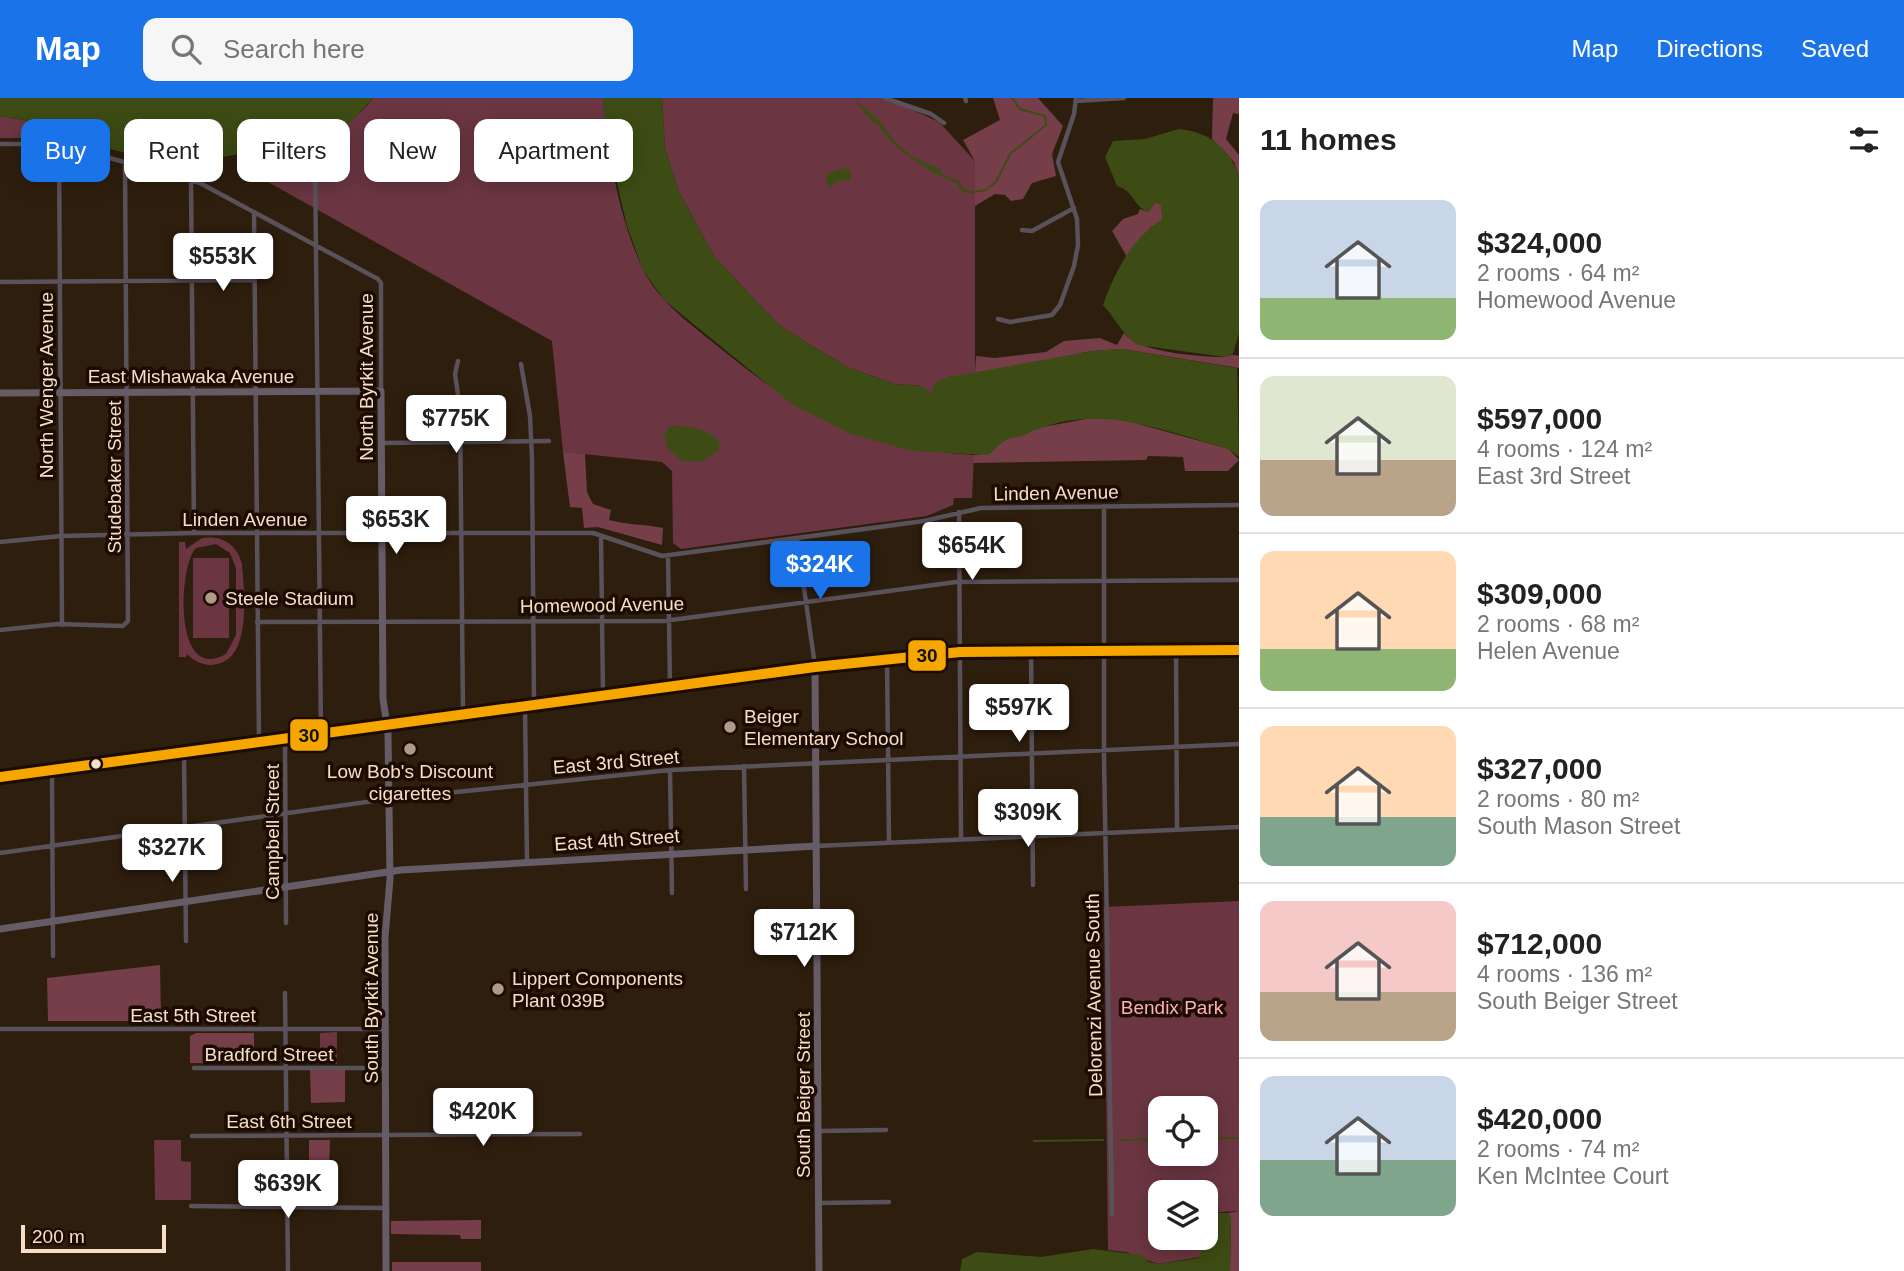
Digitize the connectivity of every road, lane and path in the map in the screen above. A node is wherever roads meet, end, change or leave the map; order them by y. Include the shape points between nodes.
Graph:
1 (885, 98) edge
2 (1124, 98) edge
3 (1076, 99) edge
4 (944, 123) dead end
5 (0, 144) edge
6 (21, 144) edge
7 (59, 182) edge
8 (125, 182) edge
9 (191, 182) edge
10 (195, 182) edge
11 (315, 182) edge
12 (1074, 208) junction
13 (254, 212) junction
14 (1022, 230) dead end
15 (316, 245) junction
16 (254, 280) junction
17 (60, 281) junction
18 (126, 281) junction
19 (192, 281) junction
20 (0, 282) edge
21 (998, 318) dead end
22 (458, 362) dead end
23 (521, 364) dead end
24 (256, 391) junction
25 (318, 391) junction
26 (381, 391) junction
27 (60, 392) junction
28 (127, 392) junction
29 (193, 392) junction
30 (0, 393) edge
31 (549, 440) dead end
32 (531, 441) junction
33 (381, 443) junction
34 (460, 443) junction
35 (1239, 505) edge
36 (1104, 506) junction
37 (959, 512) junction
38 (382, 532) junction
39 (461, 532) junction
40 (194, 533) junction
41 (256, 533) junction
42 (319, 533) junction
43 (532, 533) junction
44 (128, 534) junction
45 (61, 536) junction
46 (601, 536) junction
47 (797, 538) junction
48 (0, 542) edge
49 (668, 555) junction
50 (1239, 580) edge
51 (1104, 581) junction
52 (959, 582) junction
53 (807, 602) junction
54 (462, 620) junction
55 (383, 621) junction
56 (533, 621) junction
57 (601, 621) junction
58 (669, 621) junction
59 (257, 622) junction
60 (320, 622) junction
61 (62, 625) junction
62 (0, 631) edge
63 (1176, 650) junction
64 (1239, 650) edge
65 (1031, 651) junction
66 (1104, 651) junction
67 (960, 652) junction
68 (887, 660) junction
69 (815, 667) junction
70 (670, 687) junction
71 (603, 696) junction
72 (529, 706) junction
73 (463, 715) junction
74 (386, 726) junction
75 (321, 735) junction
76 (285, 740) junction
77 (259, 743) junction
78 (1239, 744) edge
79 (1176, 747) junction
80 (1104, 750) junction
81 (1032, 753) junction
82 (184, 754) junction
83 (961, 757) junction
84 (888, 760) junction
85 (815, 763) junction
86 (744, 766) junction
87 (670, 770) junction
88 (52, 771) junction
89 (0, 777) edge
90 (526, 784) junction
91 (388, 799) junction
92 (285, 813) junction
93 (184, 827) junction
94 (1239, 827) edge
95 (1177, 829) junction
96 (1105, 833) junction
97 (1033, 836) junction
98 (961, 839) junction
99 (889, 842) junction
100 (52, 846) junction
101 (816, 846) junction
102 (744, 849) junction
103 (0, 853) edge
104 (671, 853) junction
105 (527, 862) junction
106 (389, 872) junction
107 (1033, 885) dead end
108 (286, 887) junction
109 (746, 889) dead end
110 (672, 893) dead end
111 (185, 901) junction
112 (53, 921) junction
113 (286, 923) dead end
114 (0, 929) edge
115 (186, 941) dead end
116 (53, 956) dead end
117 (285, 993) dead end
118 (0, 1029) edge
119 (285, 1029) junction
120 (385, 1029) junction
121 (194, 1068) dead end
122 (287, 1068) junction
123 (386, 1068) junction
124 (886, 1130) dead end
125 (818, 1131) junction
126 (580, 1134) dead end
127 (288, 1135) junction
128 (386, 1135) junction
129 (192, 1136) dead end
130 (890, 1202) dead end
131 (819, 1203) junction
132 (191, 1206) dead end
133 (289, 1207) junction
134 (386, 1208) junction
135 (1112, 1214) dead end
136 (288, 1271) edge
137 (386, 1271) edge
138 (819, 1271) edge

1 - 4 street
2 - 3 street
3 - 12 street via 1058,162
5 - 6 street
7 - 17 street, North Wenger Avenue
8 - 18 street, Studebaker Street
9 - 19 street
10 - 13 street
11 - 15 street
12 - 14 street via 1032,230
12 - 21 street via 1078,245 1060,306 1044,317 1010,322
13 - 15 street
13 - 16 street
15 - 25 street
15 - 26 street, North Byrkit Avenue via 380,281
16 - 19 street
16 - 24 street
17 - 18 street
17 - 20 street
17 - 27 street, North Wenger Avenue
18 - 19 street
18 - 28 street, Studebaker Street
19 - 29 street
22 - 34 street
23 - 32 street
24 - 25 street, East Mishawaka Avenue
24 - 29 street, East Mishawaka Avenue
24 - 41 street
25 - 26 street, East Mishawaka Avenue
25 - 42 street
26 - 33 street, North Byrkit Avenue
27 - 28 street, East Mishawaka Avenue
27 - 30 street, East Mishawaka Avenue
27 - 45 street, North Wenger Avenue
28 - 29 street, East Mishawaka Avenue
28 - 44 street, Studebaker Street
29 - 40 street
31 - 32 street
32 - 34 street
32 - 43 street
33 - 34 street
33 - 38 street, North Byrkit Avenue
34 - 39 street
35 - 36 street, Linden Avenue
36 - 37 street, Linden Avenue via 990,507
36 - 51 street, Delorenzi Avenue South
37 - 47 street, Linden Avenue
37 - 52 street
38 - 39 street, Linden Avenue
38 - 42 street, Linden Avenue
38 - 55 street, North Byrkit Avenue
39 - 43 street, Linden Avenue
39 - 54 street
40 - 41 street, Linden Avenue
40 - 44 street, Linden Avenue
41 - 42 street, Linden Avenue
41 - 59 street
42 - 60 street
43 - 46 street, Linden Avenue
43 - 56 street
44 - 45 street, Linden Avenue
44 - 61 street, Studebaker Street via 127,624
45 - 48 street, Linden Avenue
45 - 61 street, North Wenger Avenue
46 - 49 street, Linden Avenue
46 - 57 street
47 - 49 street, Linden Avenue
47 - 53 street
49 - 58 street
50 - 51 street, Homewood Avenue
51 - 52 street, Homewood Avenue
51 - 66 street, Delorenzi Avenue South
52 - 53 street, Homewood Avenue
52 - 67 street
53 - 58 street, Homewood Avenue
53 - 69 street
54 - 55 street, Homewood Avenue
54 - 56 street, Homewood Avenue
54 - 73 street
55 - 60 street, Homewood Avenue
55 - 74 street, North Byrkit Avenue
56 - 57 street, Homewood Avenue
56 - 72 street
57 - 58 street, Homewood Avenue
57 - 71 street
58 - 70 street
59 - 60 street, Homewood Avenue
59 - 77 street
60 - 75 street
61 - 62 street
63 - 64 main road
63 - 66 main road
63 - 79 street
65 - 66 main road
65 - 67 main road
65 - 81 street
66 - 80 street, Delorenzi Avenue South
67 - 68 main road
67 - 83 street
68 - 69 main road
68 - 84 street
69 - 70 main road
69 - 85 street, South Beiger Street
70 - 71 main road
71 - 72 main road
72 - 73 main road
72 - 90 street
73 - 74 main road
74 - 75 main road
74 - 91 street, South Byrkit Avenue
75 - 76 main road
76 - 77 main road
76 - 92 street, Campbell Street
77 - 82 main road
78 - 79 street, East 3rd Street
79 - 80 street, East 3rd Street
79 - 95 street
80 - 81 street, East 3rd Street
80 - 96 street, Delorenzi Avenue South
81 - 83 street, East 3rd Street
81 - 97 street
82 - 88 main road
82 - 93 street
83 - 84 street, East 3rd Street
83 - 98 street
84 - 85 street, East 3rd Street
84 - 99 street
85 - 86 street, East 3rd Street
85 - 101 street, South Beiger Street
86 - 87 street, East 3rd Street
86 - 102 street
87 - 90 street, East 3rd Street
87 - 104 street
88 - 89 main road
88 - 100 street
90 - 91 street, East 3rd Street
90 - 105 street
91 - 92 street, East 3rd Street
91 - 106 street, South Byrkit Avenue
92 - 93 street, East 3rd Street
92 - 108 street, Campbell Street
93 - 100 street, East 3rd Street
93 - 111 street
94 - 95 street, East 4th Street
95 - 96 street, East 4th Street
96 - 97 street, East 4th Street
96 - 135 street, Delorenzi Avenue South
97 - 98 street, East 4th Street
97 - 107 street
98 - 99 street, East 4th Street
99 - 101 street, East 4th Street
100 - 103 street, East 3rd Street
100 - 112 street
101 - 102 street, East 4th Street
101 - 125 street, South Beiger Street
102 - 104 street, East 4th Street
102 - 109 street
104 - 105 street, East 4th Street
104 - 110 street
105 - 106 street, East 4th Street
106 - 108 street, East 4th Street
106 - 120 street, South Byrkit Avenue
108 - 111 street, East 4th Street
108 - 113 street, Campbell Street
111 - 112 street, East 4th Street
111 - 115 street
112 - 114 street, East 4th Street
112 - 116 street
117 - 119 street
118 - 119 street, East 5th Street
119 - 120 street, East 5th Street
119 - 122 street
120 - 123 street, South Byrkit Avenue
121 - 122 street, Bradford Street
122 - 123 street, Bradford Street
122 - 127 street
123 - 128 street, South Byrkit Avenue
124 - 125 street
125 - 131 street, South Beiger Street
126 - 128 street, East 6th Street
127 - 128 street, East 6th Street
127 - 129 street, East 6th Street
127 - 133 street
128 - 134 street, South Byrkit Avenue
130 - 131 street
131 - 138 street, South Beiger Street
132 - 133 street
133 - 134 street
133 - 136 street
134 - 137 street, South Byrkit Avenue

